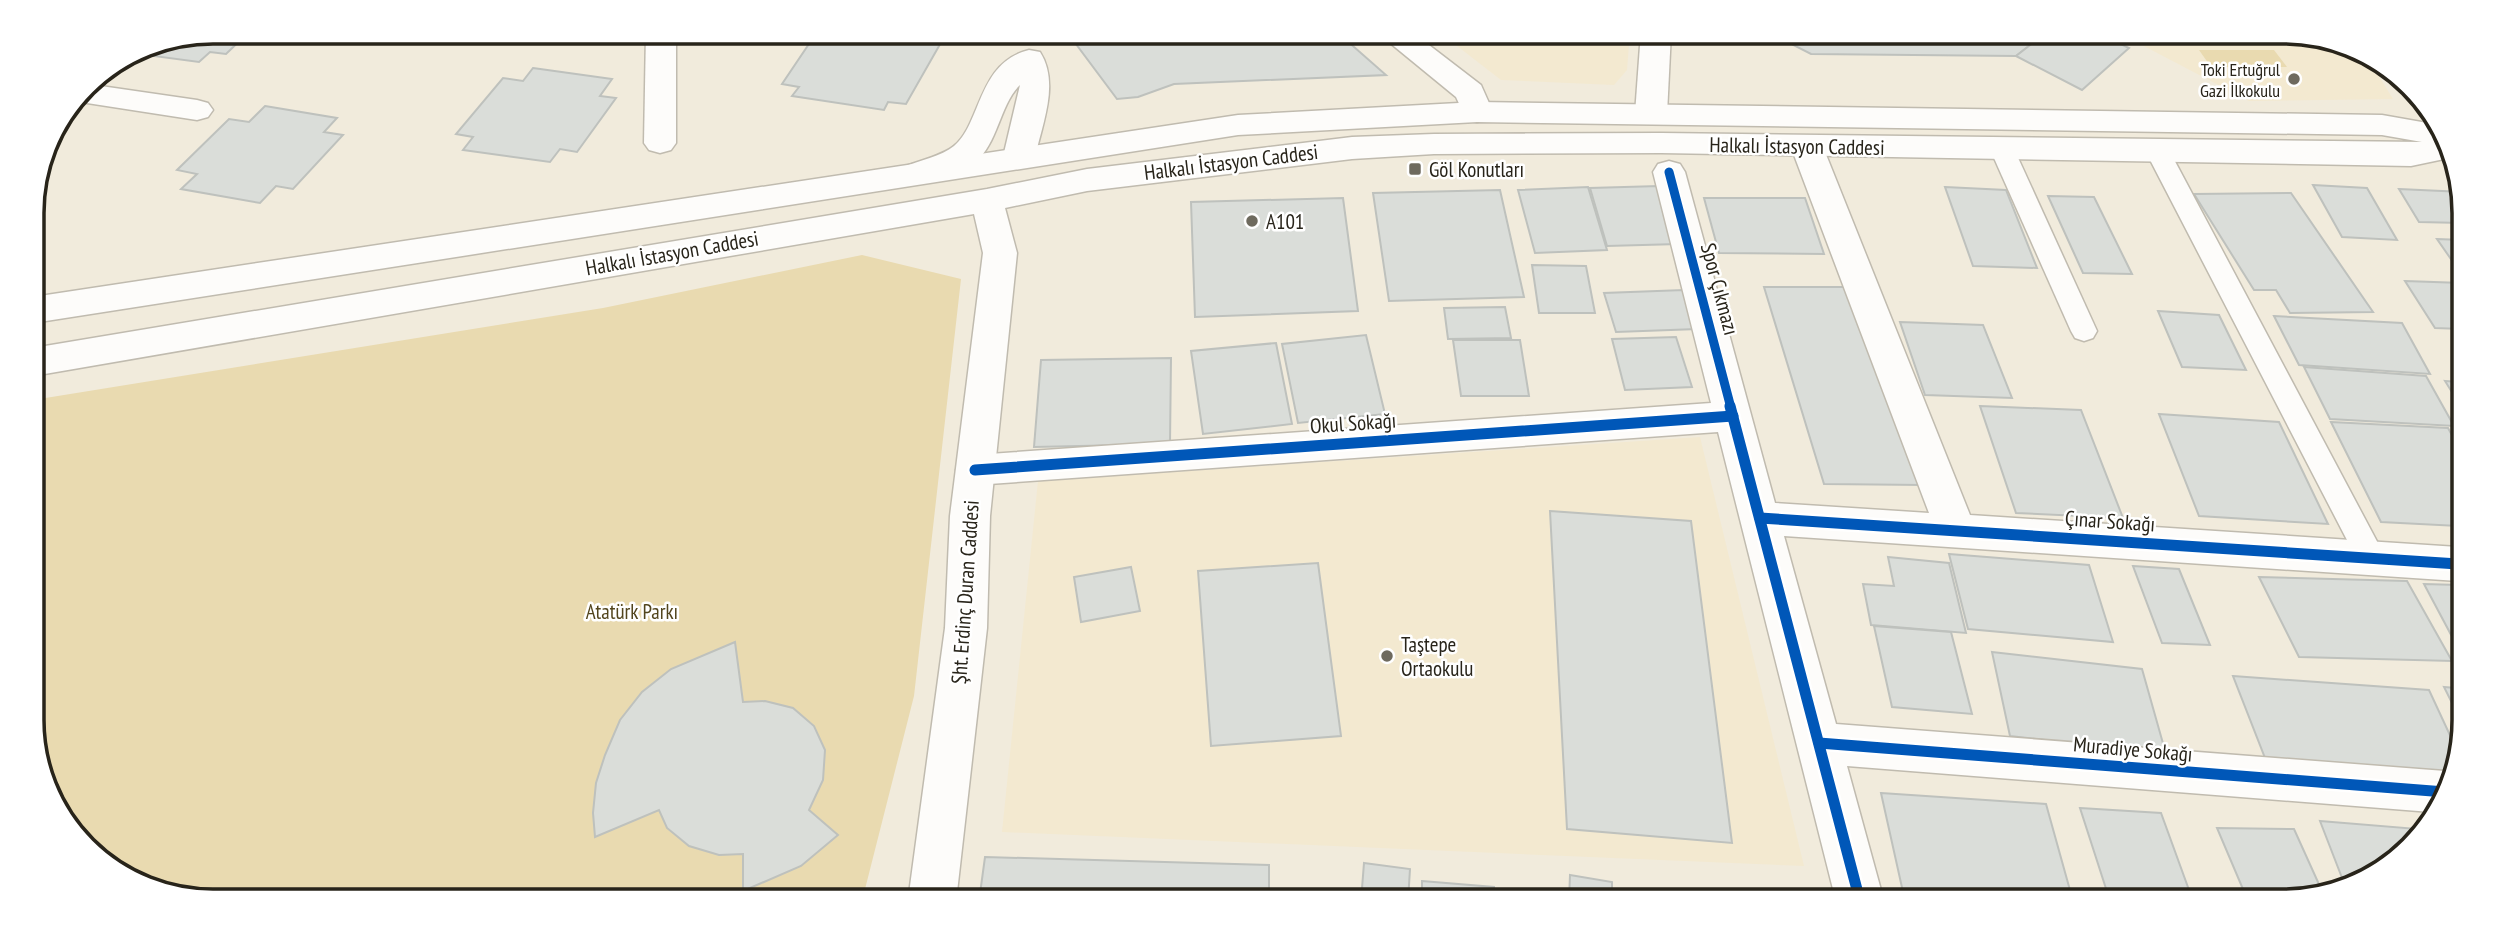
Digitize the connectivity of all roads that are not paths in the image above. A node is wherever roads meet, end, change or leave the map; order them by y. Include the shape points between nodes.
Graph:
1 (661, 44) edge
2 (1409, 44) edge
3 (1656, 44) edge
4 (1024, 45) edge
5 (92, 95) edge
6 (197, 110) dead end
7 (1477, 112) junction
8 (2433, 134) edge
9 (660, 143) dead end
10 (1660, 143) junction
11 (1807, 147) junction
12 (2002, 149) junction
13 (2440, 150) edge
14 (2158, 152) junction
15 (1019, 157) junction
16 (915, 175) junction
17 (988, 200) junction
18 (423, 250) junction
19 (44, 308) edge
20 (44, 330) edge
21 (2084, 331) dead end
22 (44, 360) edge
23 (1733, 416) junction
24 (975, 470) junction
25 (1760, 518) junction
26 (1956, 531) junction
27 (2371, 558) junction
28 (2452, 564) edge
29 (1819, 743) junction
30 (2436, 792) edge
31 (933, 889) edge
32 (1857, 889) edge

1 - 9 main road
2 - 7 main road via 1470,92
3 - 10 main road, Spor Çıkmazı
4 - 15 main road via 1035,84
4 - 16 main road via 966,153
5 - 6 main road
7 - 10 main road, Halkalı İstasyon Caddesi
7 - 15 main road, Halkalı İstasyon Caddesi via 1238,125
8 - 10 main road, Halkalı İstasyon Caddesi via 2382,125 1750,118
10 - 11 main road, Halkalı İstasyon Caddesi
10 - 17 main road, Halkalı İstasyon Caddesi via 1352,148 1087,180
10 - 23 main road, Spor Çıkmazı
11 - 12 main road, Halkalı İstasyon Caddesi
11 - 26 main road
12 - 14 main road, Halkalı İstasyon Caddesi
12 - 21 lane
13 - 14 main road, Halkalı İstasyon Caddesi via 2411,155
14 - 27 lane
15 - 16 main road, Halkalı İstasyon Caddesi
16 - 17 main road
16 - 18 main road, Halkalı İstasyon Caddesi
17 - 22 main road, Halkalı İstasyon Caddesi
17 - 24 main road, Şht. Erdinç Duran Caddesi via 1000,253
18 - 19 main road, Halkalı İstasyon Caddesi
18 - 20 main road via 385,267 332,281
23 - 24 main road, Okul Sokağı
23 - 25 main road, Spor Çıkmazı
24 - 31 main road, Şht. Erdinç Duran Caddesi via 966,628
25 - 26 main road, Çınar Sokağı
25 - 29 main road, Spor Çıkmazı
26 - 27 main road, Çınar Sokağı
27 - 28 main road, Çınar Sokağı
29 - 30 main road, Muradiye Sokağı
29 - 32 main road, Spor Çıkmazı

